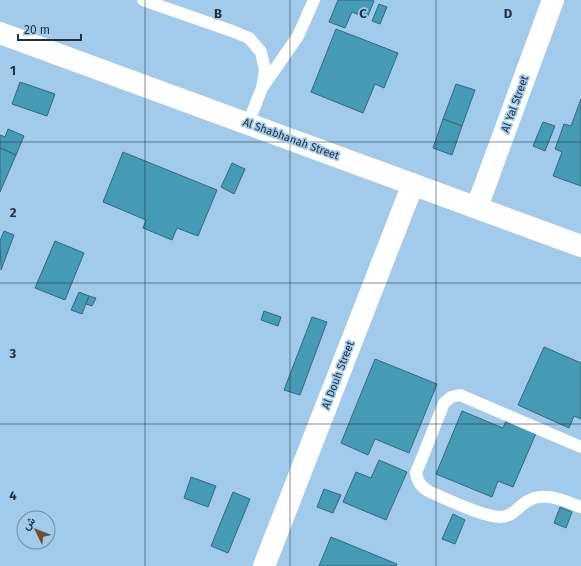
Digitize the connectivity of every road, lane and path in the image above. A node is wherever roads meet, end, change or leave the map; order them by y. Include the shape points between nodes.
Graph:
1 (143, 0) edge
2 (314, 0) edge
3 (552, 0) edge
4 (0, 33) edge
5 (262, 88) junction
6 (248, 123) junction
7 (413, 184) junction
8 (477, 208) junction
9 (581, 246) edge
10 (581, 447) edge
11 (581, 507) edge
12 (264, 566) edge

1 - 5 lane via 249,38 261,52 266,70
2 - 5 lane via 298,36
3 - 8 street, Al Yal Street
4 - 6 street, Al Shabhanah Street
5 - 6 lane
6 - 7 street, Al Shabhanah Street
7 - 8 street, Al Shabhanah Street
7 - 12 street, Al Douh Street
8 - 9 street, Al Shabhanah Street
10 - 11 lane via 460,395 444,402 416,473 418,481 426,490 492,516 507,516 525,502 540,497 556,498

